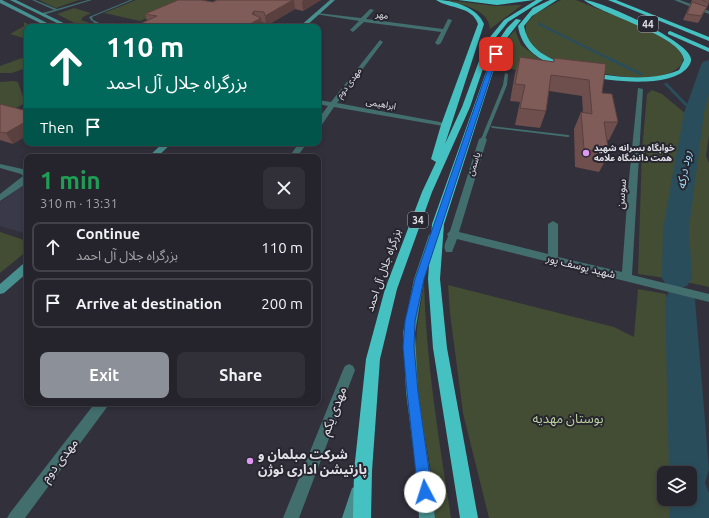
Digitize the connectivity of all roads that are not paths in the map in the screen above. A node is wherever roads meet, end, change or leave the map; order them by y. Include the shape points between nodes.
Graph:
1 (12, 0) edge
2 (33, 0) edge
3 (82, 0) edge
4 (91, 0) edge
5 (132, 0) edge
6 (333, 0) edge
7 (439, 0) edge
8 (461, 0) edge
9 (530, 0) edge
10 (587, 0) edge
11 (611, 0) edge
12 (619, 0) edge
13 (676, 0) edge
14 (0, 1) edge
15 (547, 1) edge
16 (600, 6) junction
17 (62, 8) junction
18 (57, 10) junction
19 (372, 10) dead end
20 (641, 12) junction
21 (709, 13) edge
22 (42, 14) junction
23 (317, 14) junction
24 (32, 17) junction
25 (362, 20) junction
26 (450, 20) dead end
27 (257, 23) edge
28 (46, 24) edge
29 (63, 24) edge
30 (99, 24) edge
31 (260, 24) edge
32 (305, 24) edge
33 (353, 30) dead end
34 (444, 31) junction
35 (709, 40) edge
36 (380, 42) dead end
37 (438, 43) dead end
38 (709, 50) edge
39 (506, 74) dead end
40 (640, 89) dead end
41 (321, 102) edge
42 (333, 104) junction
43 (321, 120) edge
44 (440, 124) dead end
45 (493, 127) dead end
46 (568, 136) dead end
47 (483, 139) joint
48 (164, 146) edge
49 (301, 146) edge
50 (155, 154) edge
51 (294, 154) edge
52 (0, 166) edge
53 (24, 172) edge
54 (24, 181) edge
55 (426, 192) junction
56 (0, 198) edge
57 (438, 224) junction
58 (553, 224) dead end
59 (451, 238) joint
60 (552, 259) junction
61 (24, 270) edge
62 (628, 277) junction
63 (0, 290) edge
64 (707, 297) edge
65 (349, 370) dead end
66 (101, 406) edge
67 (363, 472) junction
68 (15, 518) edge
69 (291, 518) edge
70 (350, 518) edge
71 (362, 518) edge
72 (427, 518) edge
73 (469, 518) edge

1 - 22 street
2 - 18 lane
3 - 17 lane
4 - 17 lane
5 - 30 lane via 90,17
6 - 23 street
7 - 55 highway via 470,11 481,24 445,125
8 - 9 highway via 502,3
10 - 16 highway, 44
11 - 20 highway, 44
12 - 20 highway
13 - 21 street
14 - 24 street
15 - 16 highway via 521,26 523,38 534,52 545,58 575,70 607,77 647,79 677,73 686,68 688,56 677,44
15 - 55 highway, بزرگراه جلال آل احمد / 34 via 521,10 506,21 489,42 466,107
15 - 57 highway, 34 via 521,18 509,29 499,44
16 - 38 highway, 44
17 - 18 lane
18 - 22 lane
19 - 25 street
20 - 35 highway, 44
22 - 24 street
22 - 29 street
23 - 25 street, مهر
23 - 32 street
24 - 28 street
25 - 33 street
25 - 34 street, مهر
26 - 34 street
27 - 31 street
34 - 37 street
36 - 42 street, مهدی دوم
39 - 47 lane, یاسمن via 505,85
40 - 62 street, سوسن
41 - 42 street, ابراهیمی
42 - 43 street, مهدی دوم
42 - 44 street, ابراهیمی
45 - 46 lane
47 - 59 street, یاسمن
48 - 50 street
49 - 51 street
52 - 53 street
54 - 56 street
55 - 67 highway, بزرگراه جلال آل احمد / 34 via 418,221 391,289 373,359
57 - 72 street via 419,279 409,332 412,392
57 - 73 highway, 34 via 434,279 440,348
58 - 60 street
59 - 60 street, شهید یوسف پور
60 - 62 street, شهید یوسف پور
61 - 63 street
62 - 64 street, شهید یوسف پور
65 - 69 street, مهدی یکم
66 - 68 street, مهدی دوم
67 - 70 street
67 - 71 highway, بزرگراه جلال آل احمد / 34

